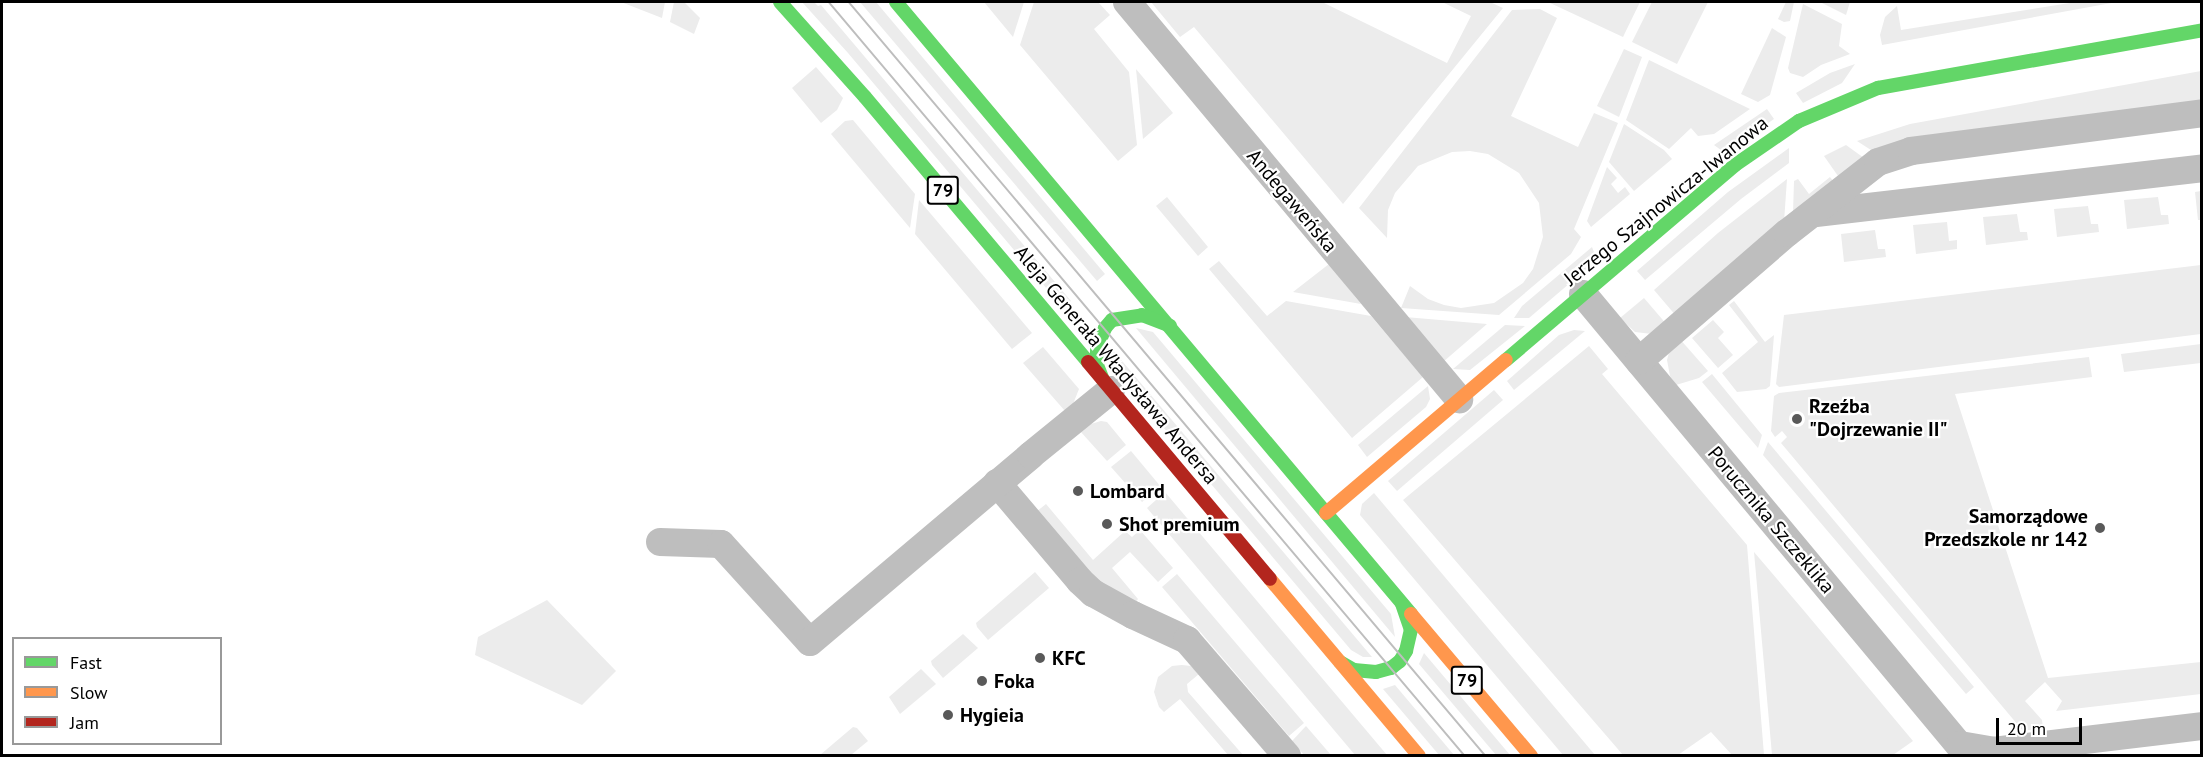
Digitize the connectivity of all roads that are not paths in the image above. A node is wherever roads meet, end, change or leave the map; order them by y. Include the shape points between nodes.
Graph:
1 (780, 2) edge
2 (896, 2) edge
3 (1127, 2) edge
4 (2202, 30) edge
5 (2202, 113) edge
6 (2202, 168) edge
7 (1816, 213) junction
8 (1583, 294) junction
9 (1170, 326) junction
10 (1639, 361) junction
11 (1107, 385) junction
12 (1459, 399) junction
13 (997, 483) junction
14 (1326, 513) junction
15 (660, 542) dead end
16 (1402, 604) junction
17 (1340, 662) junction
18 (2202, 726) edge
19 (1958, 752) edge
20 (1287, 756) edge
21 (1419, 756) edge
22 (1531, 756) edge

1 - 11 main road, Aleja Generała Władysława Andersa / 79
2 - 9 main road, 79
3 - 12 street, Andegaweńska
4 - 8 main road, Jerzego Szajnowicza-Iwanowa via 1878,88 1799,121 1735,165
5 - 7 street via 1911,151 1878,162
6 - 7 street
7 - 10 street via 1787,233
8 - 10 street, Porucznika Szczeklika
8 - 12 main road, Jerzego Szajnowicza-Iwanowa
9 - 11 main road via 1142,315 1112,320 1097,347 1097,365
9 - 14 main road, 79
10 - 19 street, Porucznika Szczeklika
11 - 13 street
11 - 17 main road, Aleja Generała Władysława Andersa / 79
12 - 14 main road, Jerzego Szajnowicza-Iwanowa
13 - 15 street via 810,642 721,544
13 - 20 street via 1093,593 1187,640
14 - 16 main road, 79
16 - 17 main road via 1411,630 1407,651 1400,661 1376,672 1354,670
16 - 22 main road, 79
17 - 21 main road, Aleja Generała Władysława Andersa / 79
18 - 19 street, Porucznika Szczeklika

